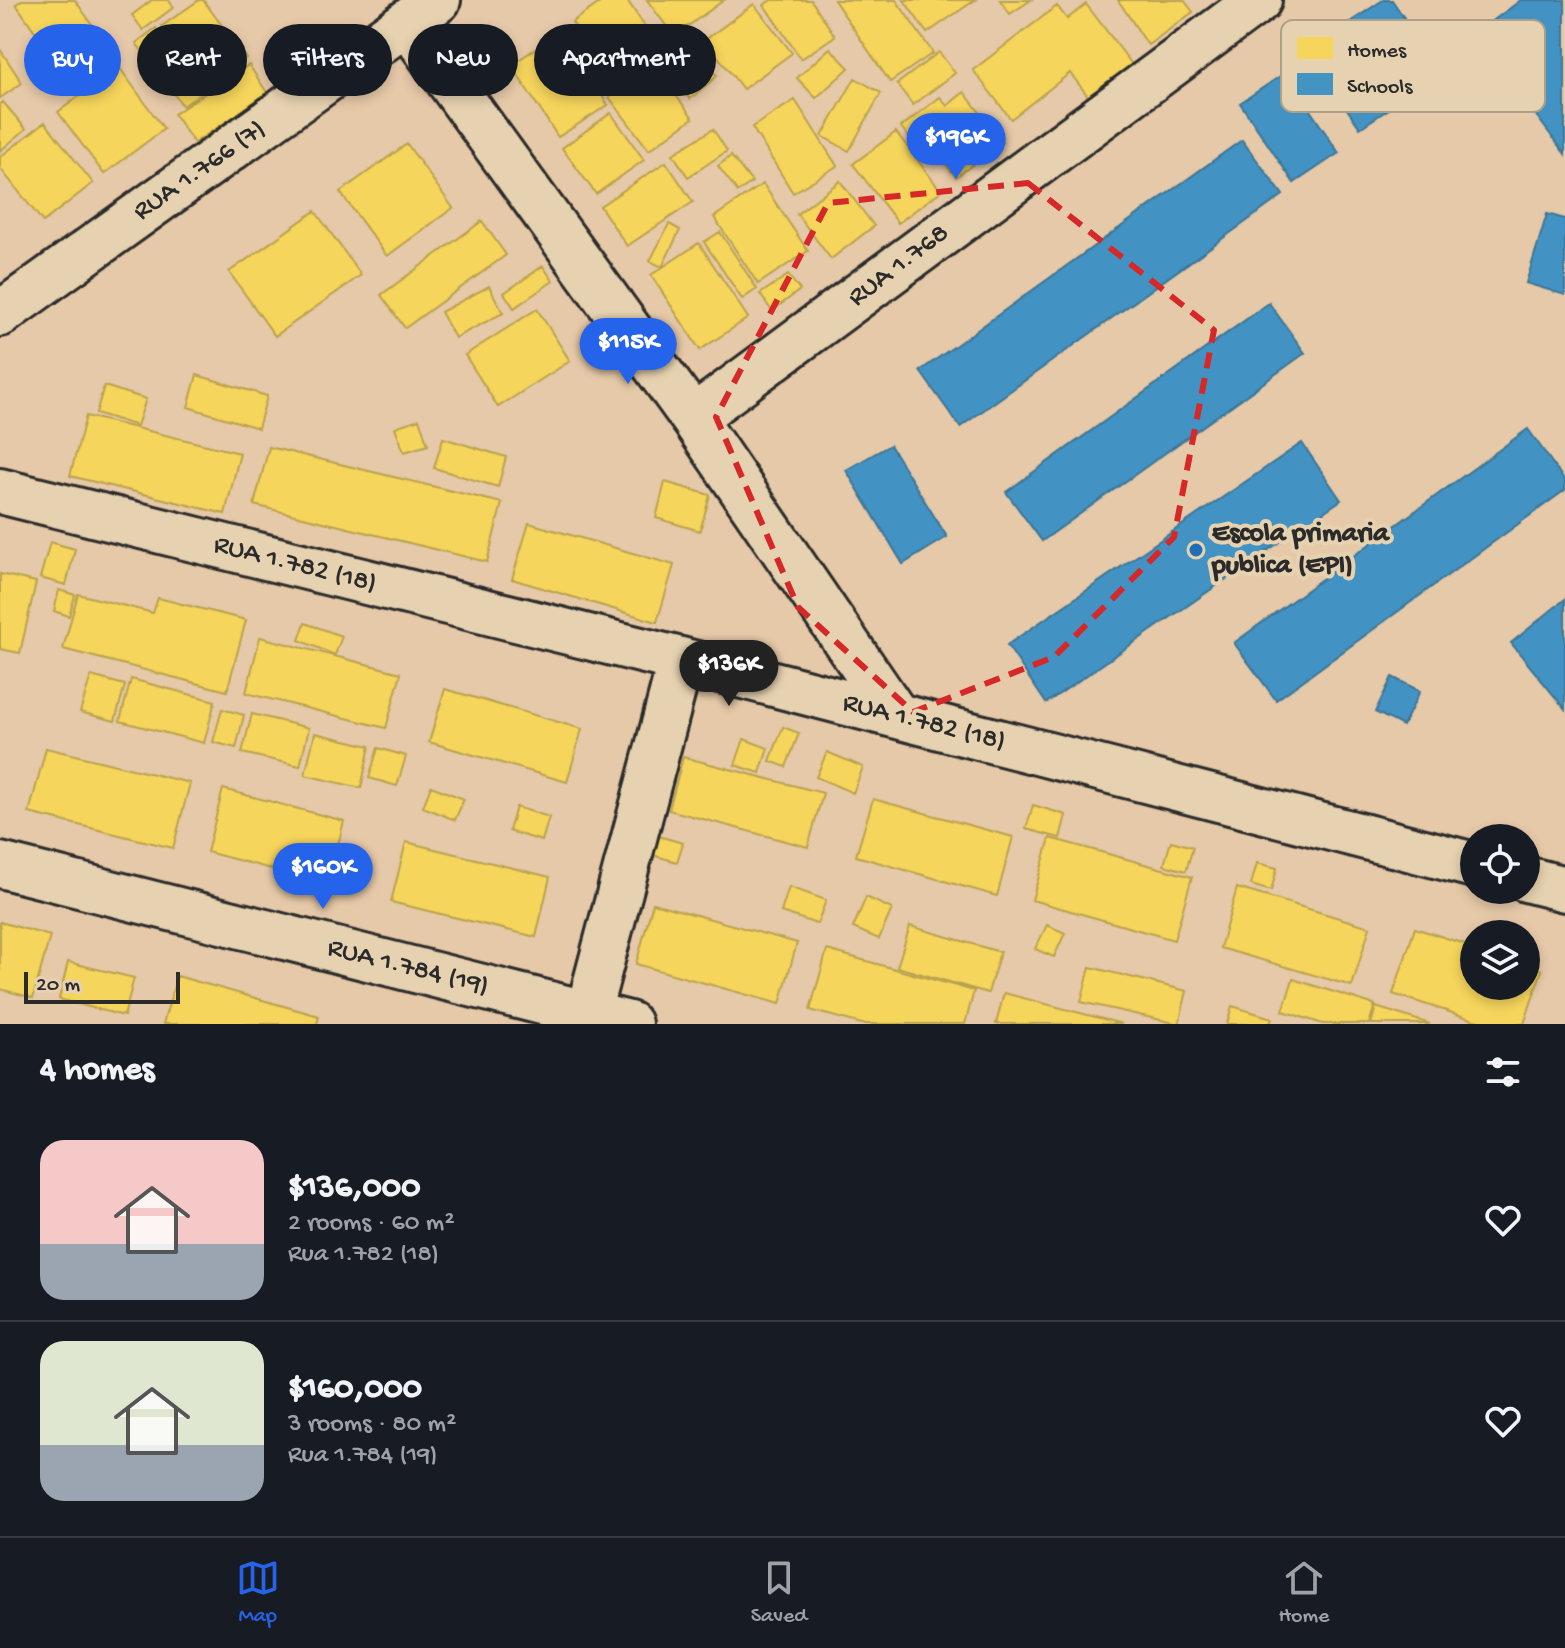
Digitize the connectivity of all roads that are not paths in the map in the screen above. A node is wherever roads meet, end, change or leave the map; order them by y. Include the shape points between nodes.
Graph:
1 (1259, 0) edge
2 (423, 12) edge
3 (0, 314) edge
4 (693, 418) junction
5 (0, 491) edge
6 (681, 660) junction
7 (896, 715) junction
8 (1460, 861) edge
9 (0, 865) edge
10 (1540, 883) edge
11 (1565, 889) edge
12 (601, 1020) edge

1 - 4 street, RUA 1.768
2 - 3 street, RUA 1.766 (7)
2 - 4 street
4 - 7 street
5 - 6 street, RUA 1.782 (18)
6 - 7 street, RUA 1.782 (18)
6 - 12 street
7 - 8 street, RUA 1.782 (18)
9 - 12 street, RUA 1.784 (19)
10 - 11 street

